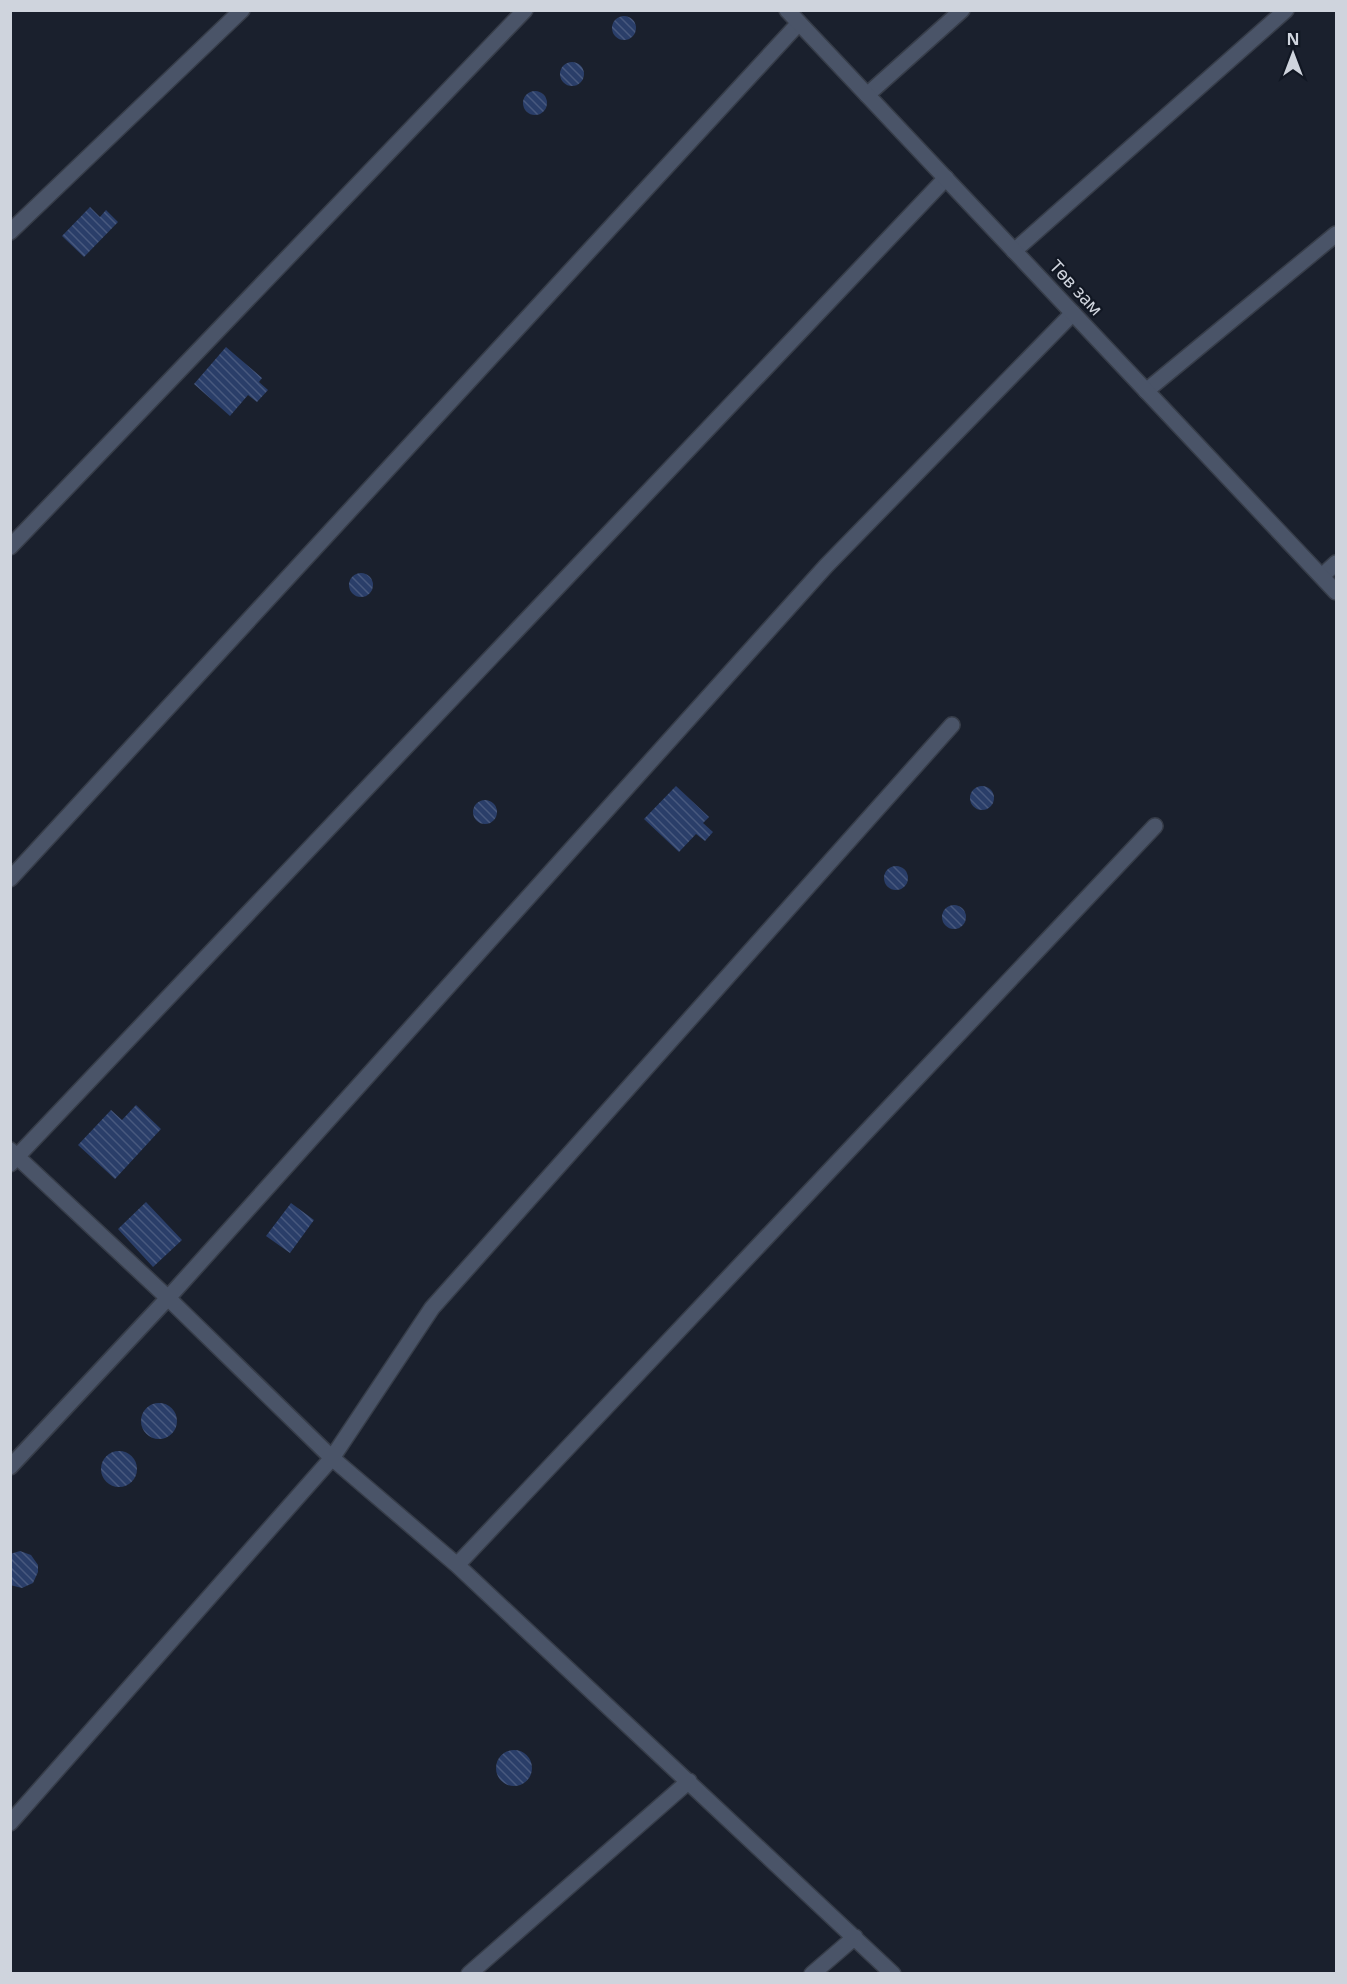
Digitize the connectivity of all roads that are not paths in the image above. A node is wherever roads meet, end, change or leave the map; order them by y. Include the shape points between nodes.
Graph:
1 (242, 10) edge
2 (525, 10) edge
3 (787, 10) edge
4 (962, 10) edge
5 (1286, 10) edge
6 (799, 23) junction
7 (867, 94) junction
8 (946, 178) junction
9 (10, 232) edge
10 (1336, 234) edge
11 (1014, 251) junction
12 (1073, 313) junction
13 (1146, 391) junction
14 (10, 547) edge
15 (1336, 563) edge
16 (1322, 576) junction
17 (1336, 592) edge
18 (952, 725) dead end
19 (1155, 826) dead end
20 (10, 879) edge
21 (13, 1157) edge
22 (168, 1298) junction
23 (332, 1458) junction
24 (10, 1467) edge
25 (457, 1565) junction
26 (689, 1781) junction
27 (10, 1823) edge
28 (855, 1937) junction
29 (469, 1974) edge
30 (812, 1974) edge
31 (892, 1974) edge

1 - 9 street
2 - 14 street
3 - 6 street, Төв зам
4 - 7 street
5 - 11 street
6 - 7 street, Төв зам
6 - 20 street
7 - 8 street, Төв зам
8 - 11 street, Төв зам
8 - 21 street
10 - 13 street
11 - 12 street, Төв зам
12 - 13 street, Төв зам
12 - 22 street via 826,566
13 - 16 street, Төв зам
15 - 16 street
16 - 17 street, Төв зам
18 - 23 street via 432,1308
19 - 25 street
21 - 22 street
22 - 23 street
22 - 24 street
23 - 25 street
23 - 27 street
25 - 26 street
26 - 28 street
26 - 29 street
28 - 30 street
28 - 31 street

